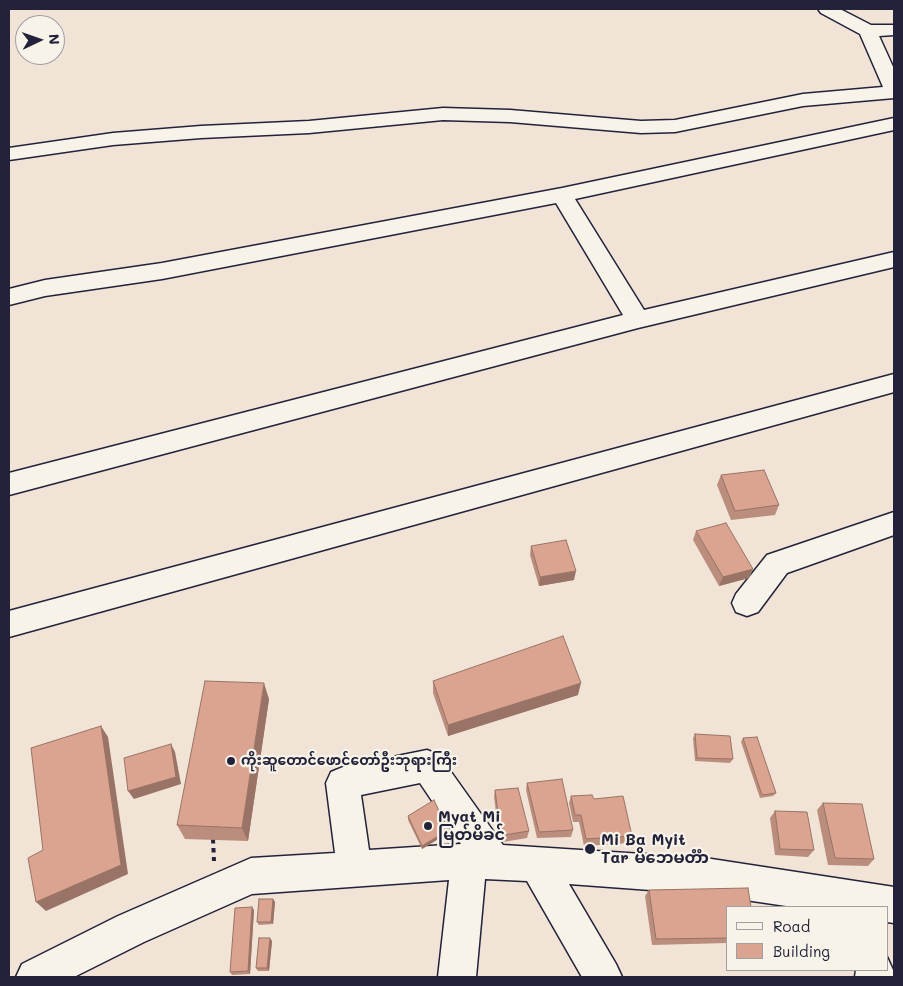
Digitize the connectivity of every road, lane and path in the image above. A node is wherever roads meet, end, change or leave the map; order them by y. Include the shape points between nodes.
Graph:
1 (828, 9) edge
2 (894, 30) edge
3 (868, 31) junction
4 (894, 91) edge
5 (894, 124) edge
6 (9, 154) edge
7 (562, 195) junction
8 (894, 260) edge
9 (9, 297) edge
10 (638, 320) junction
11 (894, 383) edge
12 (9, 484) edge
13 (894, 523) edge
14 (747, 603) dead end
15 (9, 624) edge
16 (482, 862) junction
17 (537, 864) junction
18 (354, 869) junction
19 (882, 905) edge
20 (35, 977) edge
21 (457, 977) edge
22 (603, 977) edge

1 - 3 street
2 - 3 street
3 - 4 street
4 - 6 street via 803,100 675,126 641,127 443,114 309,127 113,139
5 - 7 street
7 - 9 street via 162,272 45,288
7 - 10 street
8 - 10 street
10 - 12 street
11 - 15 street
13 - 14 street via 777,564
16 - 17 street
16 - 18 street
16 - 18 street via 427,766 343,783
16 - 21 street
17 - 19 street via 705,876
17 - 22 street
18 - 20 street via 251,876 131,929

